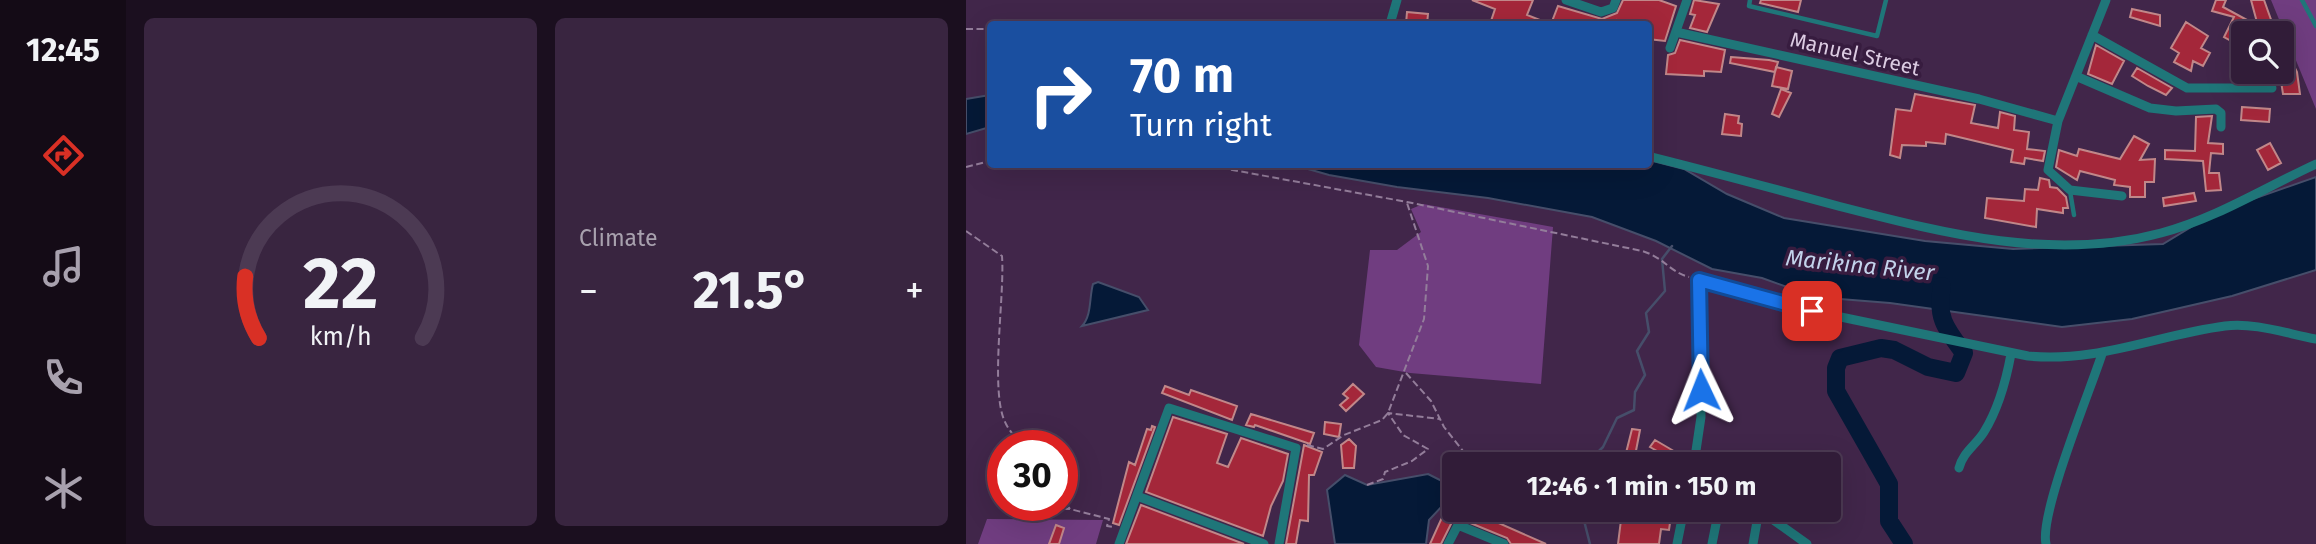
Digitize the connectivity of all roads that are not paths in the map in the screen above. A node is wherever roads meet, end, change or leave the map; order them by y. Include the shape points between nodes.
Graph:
1 (1397, 0) edge
2 (1566, 0) edge
3 (1616, 0) edge
4 (1687, 0) edge
5 (1750, 0) edge
6 (1886, 0) edge
7 (2106, 0) edge
8 (2302, 0) edge
9 (2316, 5) edge
10 (2307, 9) junction
11 (1391, 21) edge
12 (2316, 26) edge
13 (1676, 32) junction
14 (2092, 35) junction
15 (1670, 48) dead end
16 (2078, 77) junction
17 (2272, 88) dead end
18 (2058, 121) junction
19 (2221, 127) dead end
20 (1652, 157) edge
21 (2316, 164) edge
22 (2070, 190) junction
23 (2122, 196) dead end
24 (2074, 215) dead end
25 (2316, 339) edge
26 (2011, 354) junction
27 (2102, 354) junction
28 (1696, 452) edge
29 (1959, 468) dead end
30 (1137, 496) junction
31 (1681, 522) edge
32 (1716, 522) edge
33 (1756, 522) edge
34 (1776, 522) edge
35 (1793, 533) junction
36 (1119, 544) edge
37 (1264, 544) edge
38 (1279, 544) edge
39 (1448, 544) edge
40 (1504, 544) edge
41 (1677, 544) edge
42 (1712, 544) edge
43 (1753, 544) edge
44 (1791, 544) edge
45 (1807, 544) edge
46 (2046, 544) edge

1 - 11 street
2 - 3 street via 1601,12 1613,8
4 - 13 street
5 - 6 lane via 1749,6 1877,37
7 - 14 street
8 - 10 lane
9 - 10 lane
10 - 12 lane
13 - 15 street
13 - 18 street, Manuel Street via 1979,99
14 - 16 street
14 - 17 street via 2187,88
16 - 18 street
16 - 19 street via 2150,108 2216,109 2221,113
18 - 22 street via 2047,166
20 - 21 street via 1934,231 2050,245 2121,241 2162,233
22 - 23 street
22 - 24 lane
25 - 27 street via 2227,326
26 - 27 street via 2051,359
26 - 28 street via 1812,311 1699,280 1700,418
26 - 29 street via 1999,402
27 - 46 street via 2051,502
30 - 36 street
30 - 37 street
30 - 38 street via 1169,408 1296,448
31 - 41 street
32 - 42 street
33 - 43 street
34 - 35 street
35 - 44 street
35 - 45 street
39 - 40 street via 1458,524

